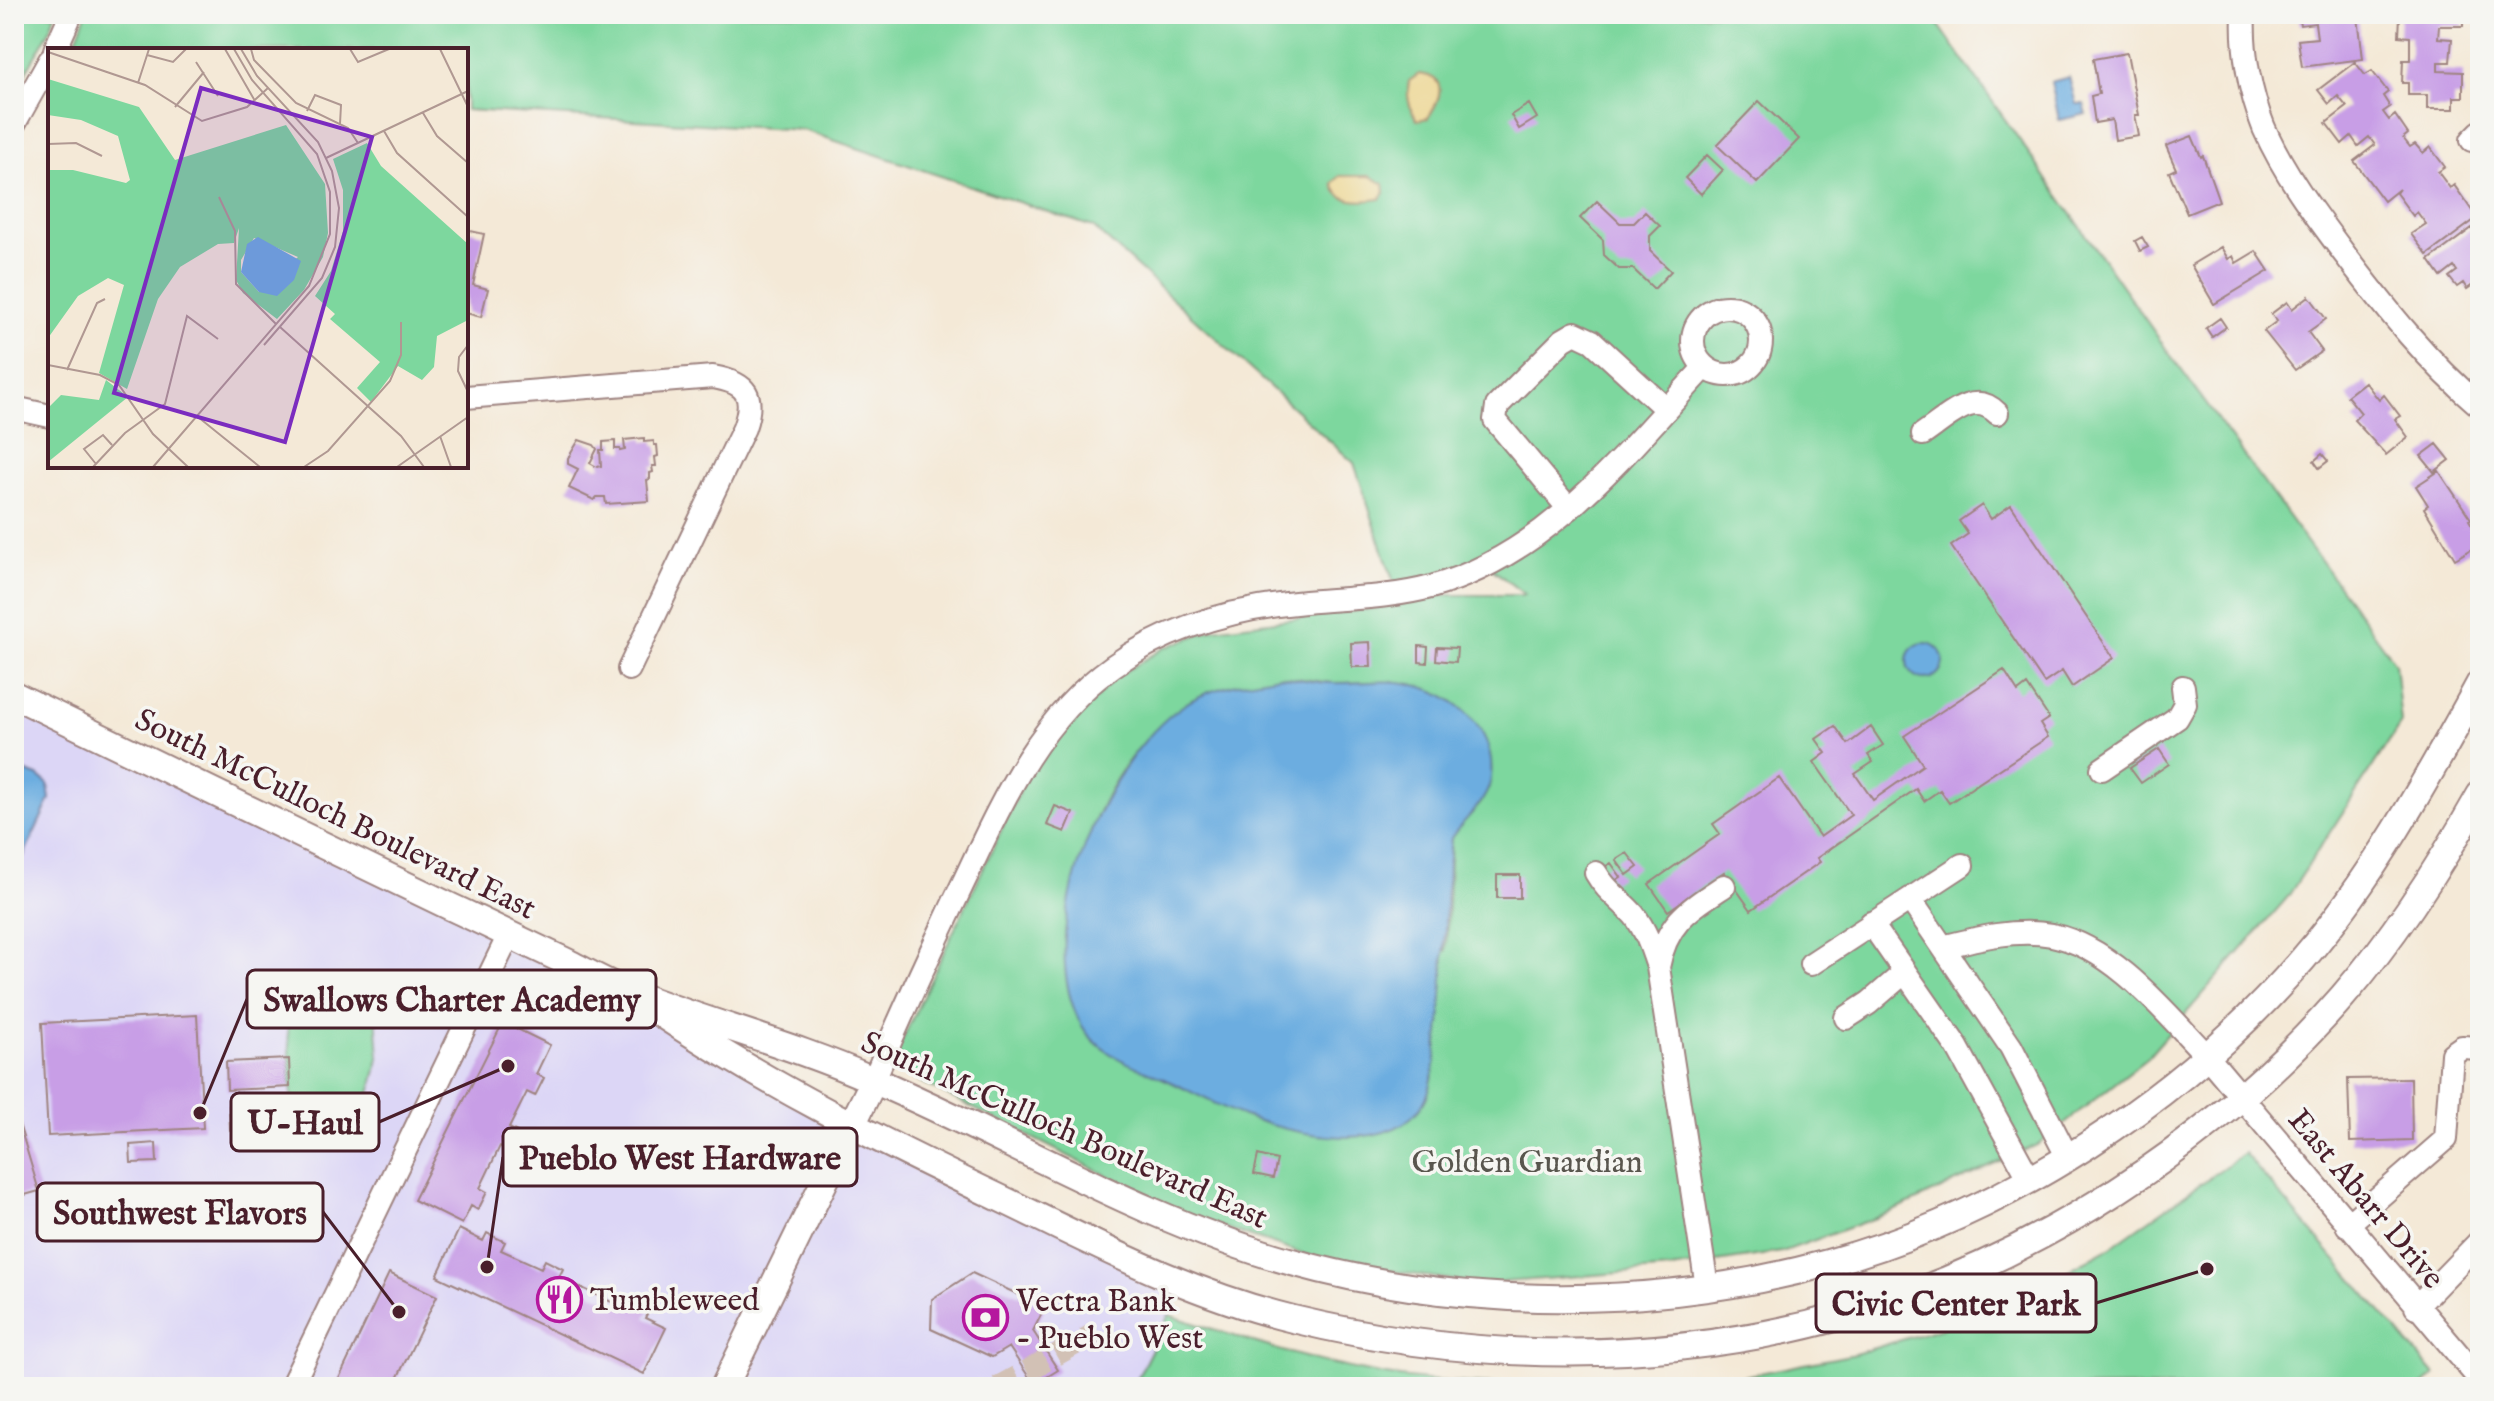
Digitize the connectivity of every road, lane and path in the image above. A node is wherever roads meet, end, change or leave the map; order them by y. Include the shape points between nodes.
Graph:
1 (71, 14) edge
2 (2244, 14) edge
3 (56, 48) edge
4 (48, 64) edge
5 (14, 124) edge
6 (1705, 367) dead end
7 (468, 397) edge
8 (2480, 406) edge
9 (14, 408) edge
10 (1666, 409) junction
11 (1997, 413) dead end
12 (48, 416) edge
13 (1923, 434) dead end
14 (1569, 509) junction
15 (629, 669) dead end
16 (2480, 683) edge
17 (2183, 687) dead end
18 (14, 695) edge
19 (2102, 769) dead end
20 (2480, 795) edge
21 (1962, 865) dead end
22 (1596, 873) dead end
23 (1724, 886) dead end
24 (1910, 899) junction
25 (1871, 923) junction
26 (509, 935) junction
27 (1943, 947) junction
28 (1811, 964) dead end
29 (1658, 967) junction
30 (1905, 972) junction
31 (628, 992) junction
32 (1846, 1018) dead end
33 (2480, 1048) edge
34 (2206, 1055) junction
35 (874, 1080) junction
36 (2241, 1097) junction
37 (852, 1127) junction
38 (2067, 1156) junction
39 (2029, 1178) junction
40 (2347, 1225) junction
41 (2480, 1241) edge
42 (1707, 1287) junction
43 (2416, 1307) junction
44 (2480, 1380) edge
45 (291, 1387) edge
46 (724, 1387) edge

1 - 3 street
2 - 8 street via 2249,75 2264,126 2288,174 2385,308
4 - 5 street
6 - 10 street
7 - 15 street via 713,377 745,390 750,399 744,428
9 - 12 street
10 - 14 street
10 - 14 street via 1592,341 1575,333 1497,406 1495,420
11 - 13 street via 1986,404 1972,403
14 - 35 street via 1487,564 1433,587 1235,612 1172,633 1100,676 1062,711 1020,767
16 - 34 main road, South McCulloch Boulevard East via 2415,800 2353,896 2301,961
17 - 19 street via 2185,704 2177,718
18 - 26 main road, South McCulloch Boulevard East
20 - 36 main road, South McCulloch Boulevard East via 2418,898 2369,964
21 - 24 street
22 - 29 street via 1635,917
23 - 29 street via 1679,918 1668,933
24 - 25 street
24 - 27 street
25 - 28 street
25 - 30 street
26 - 31 main road, South McCulloch Boulevard East
26 - 45 street
27 - 34 street, East Abarr Drive via 2028,933 2088,947
27 - 38 street via 2011,1047
29 - 42 street
30 - 32 street
30 - 39 street via 1977,1080
31 - 35 main road, South McCulloch Boulevard East
31 - 37 main road, South McCulloch Boulevard East via 736,1063
33 - 40 street via 2462,1047 2452,1054 2446,1139
34 - 36 street, East Abarr Drive
34 - 38 main road, South McCulloch Boulevard East via 2147,1104
35 - 37 main road
35 - 42 main road, South McCulloch Boulevard East via 1146,1208 1300,1265 1413,1287 1540,1298
36 - 37 main road, South McCulloch Boulevard East via 2180,1148 2084,1210 2010,1250 1912,1292 1769,1333 1584,1352 1405,1341 1250,1307 1124,1258
36 - 40 street, East Abarr Drive
37 - 46 main road
38 - 39 main road, South McCulloch Boulevard East
39 - 42 main road, South McCulloch Boulevard East via 1946,1220 1867,1251 1799,1271
40 - 43 street, East Abarr Drive
41 - 43 street
43 - 44 street, East Abarr Drive

